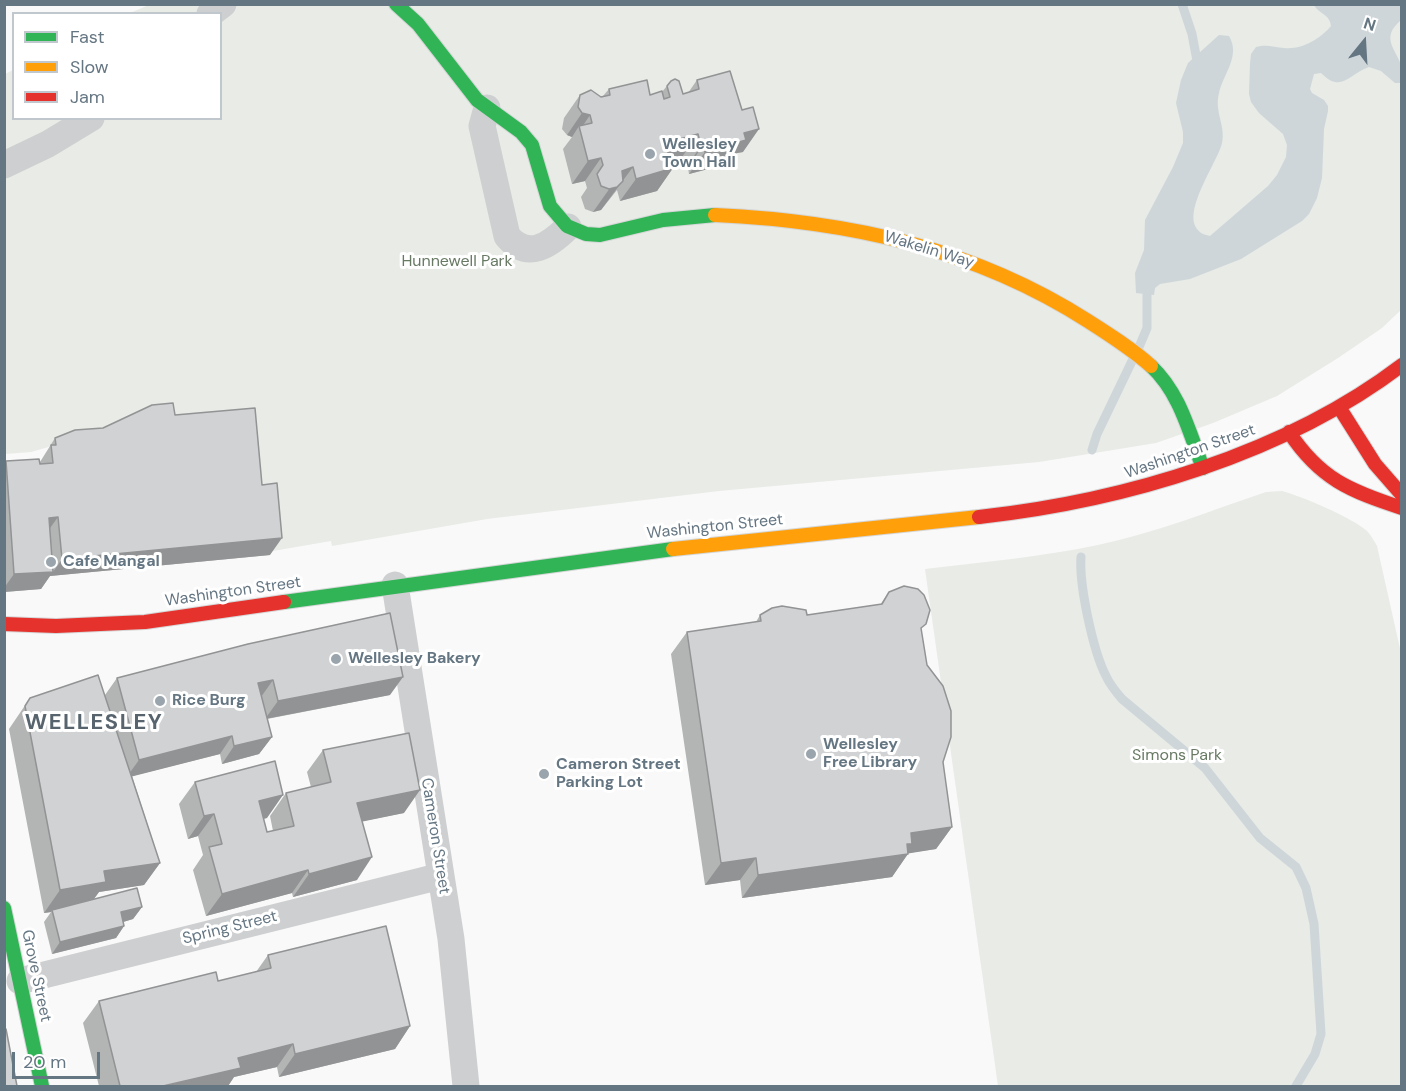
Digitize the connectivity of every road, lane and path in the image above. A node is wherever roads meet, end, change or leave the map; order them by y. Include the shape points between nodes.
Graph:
1 (396, 4) edge
2 (487, 108) junction
3 (88, 120) edge
4 (4, 165) edge
5 (568, 226) junction
6 (1401, 364) edge
7 (1339, 407) junction
8 (1289, 432) junction
9 (1203, 468) junction
10 (1401, 495) edge
11 (1401, 508) edge
12 (395, 585) junction
13 (4, 624) edge
14 (441, 876) junction
15 (4, 908) edge
16 (20, 981) junction
17 (42, 1086) edge
18 (466, 1086) edge

1 - 2 main road via 418,24
2 - 5 main road via 521,132 532,145 550,206
2 - 5 street via 482,126 507,236 519,246 536,248 554,241
3 - 4 street
5 - 9 main road, Wakelin Way via 591,235 662,220 712,215 784,220 885,236 944,252 1007,276 1081,316 1148,362 1171,390
6 - 7 main road, Washington Street
7 - 8 main road, Washington Street
7 - 10 main road via 1368,455
8 - 9 main road, Washington Street
8 - 11 main road via 1309,462 1334,481
9 - 12 main road, Washington Street via 1113,495 1035,510 626,554
12 - 13 main road, Washington Street via 145,622
12 - 14 street, Cameron Street
14 - 16 street, Spring Street
14 - 18 street, Cameron Street via 457,980
15 - 16 main road, Grove Street
16 - 17 main road, Grove Street

